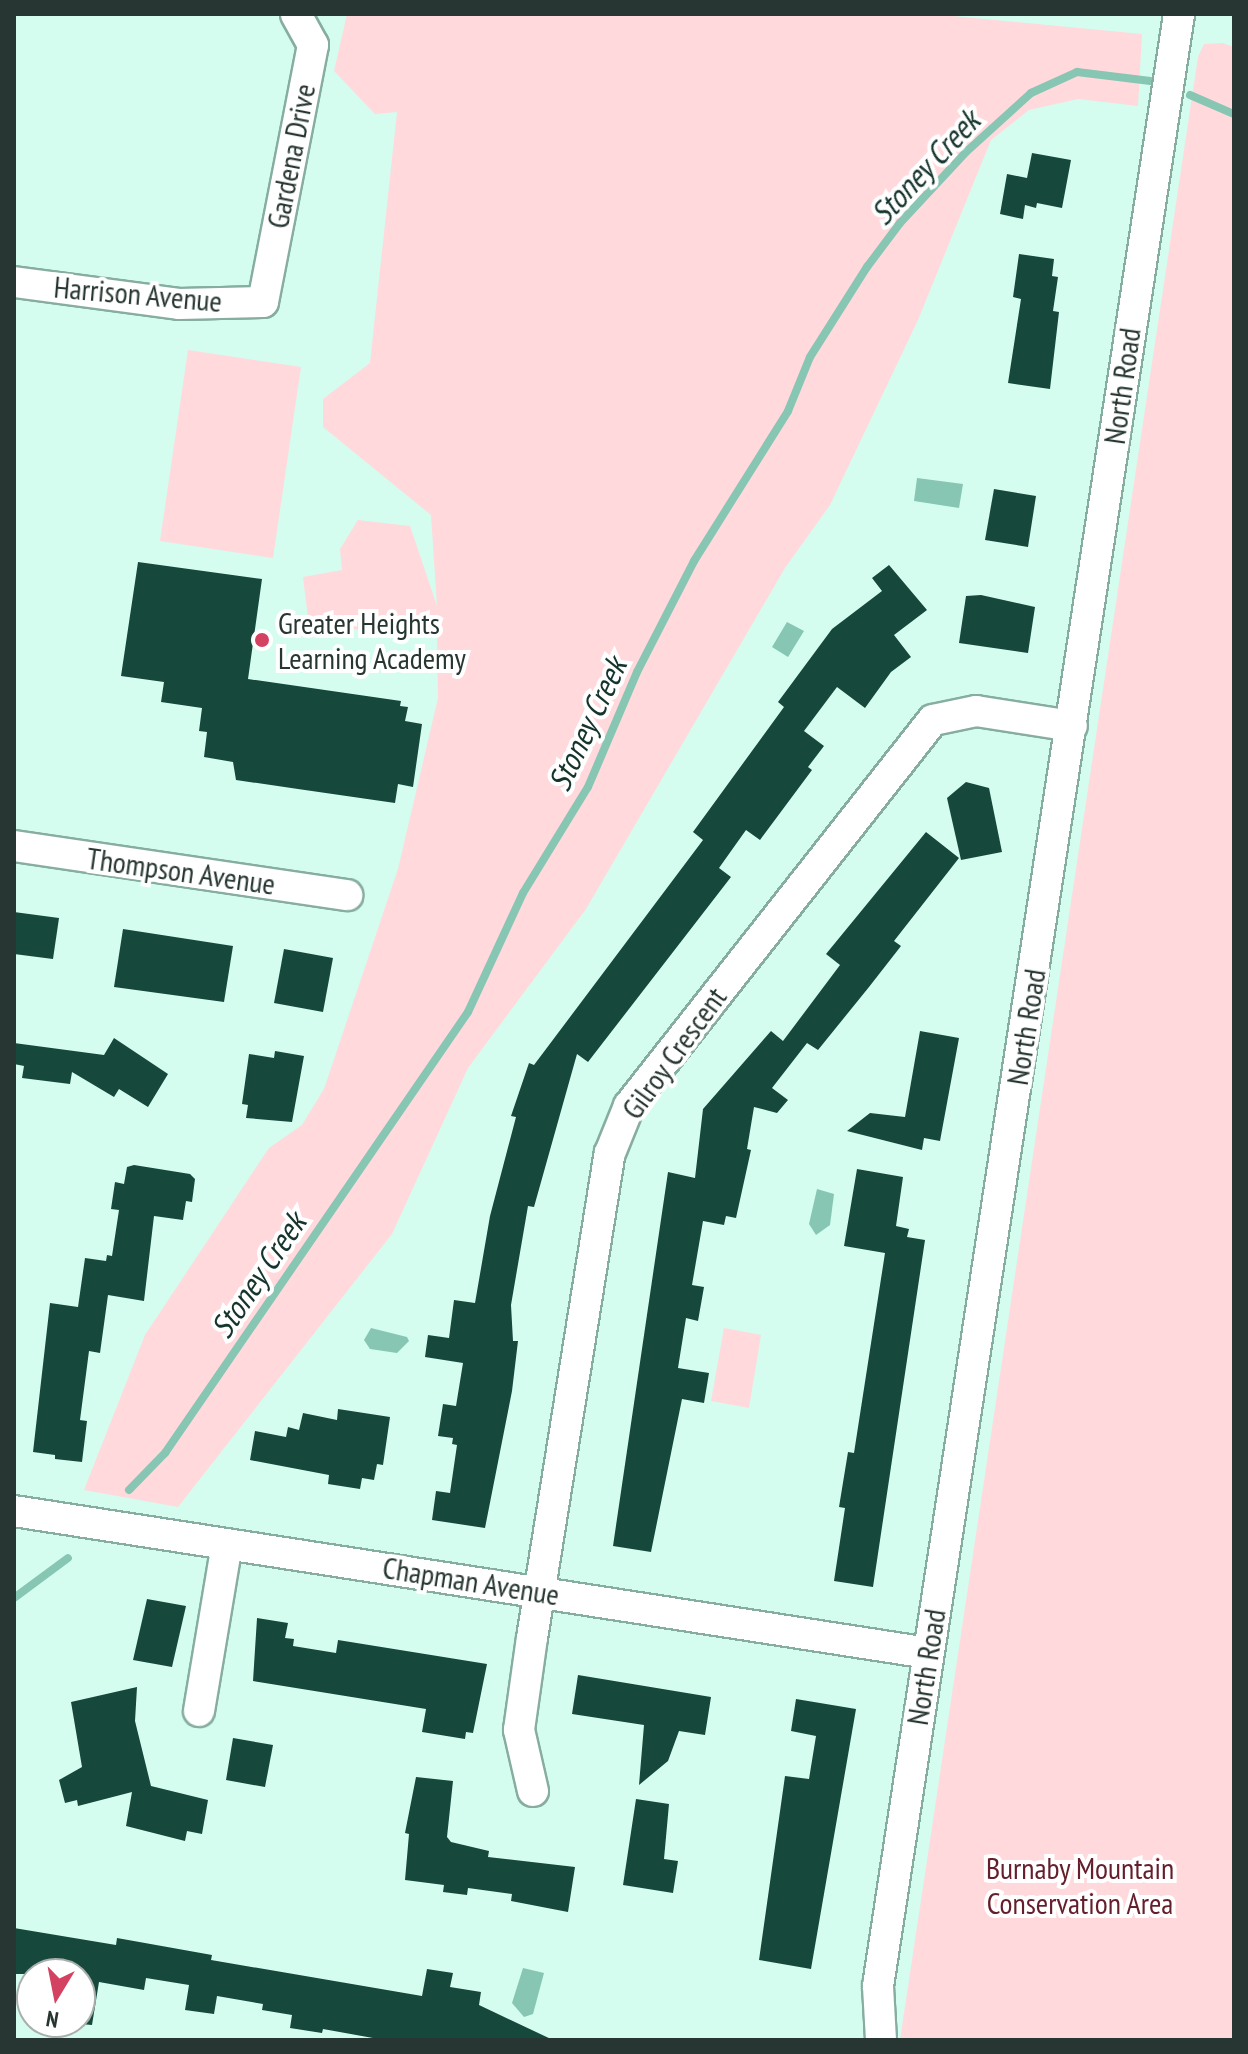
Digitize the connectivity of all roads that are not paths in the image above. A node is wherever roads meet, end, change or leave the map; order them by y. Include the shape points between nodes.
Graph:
1 (296, 14) edge
2 (1179, 14) edge
3 (14, 282) edge
4 (263, 302) joint
5 (1072, 726) junction
6 (14, 846) edge
7 (347, 895) dead end
8 (14, 1511) edge
9 (227, 1544) junction
10 (539, 1592) junction
11 (928, 1653) junction
12 (199, 1711) dead end
13 (533, 1791) dead end
14 (881, 2040) edge

1 - 4 street, Gardena Drive via 313,45
2 - 5 street, North Road
3 - 4 street, Harrison Avenue via 179,304
5 - 10 street, Gilroy Crescent via 976,711 933,720 629,1106 610,1153
5 - 11 street, North Road
6 - 7 street, Thompson Avenue
8 - 9 street, Chapman Avenue
9 - 10 street, Chapman Avenue
9 - 12 street
10 - 11 street, Chapman Avenue
10 - 13 street, Gilroy Crescent via 519,1730
11 - 14 street, North Road via 878,1986

